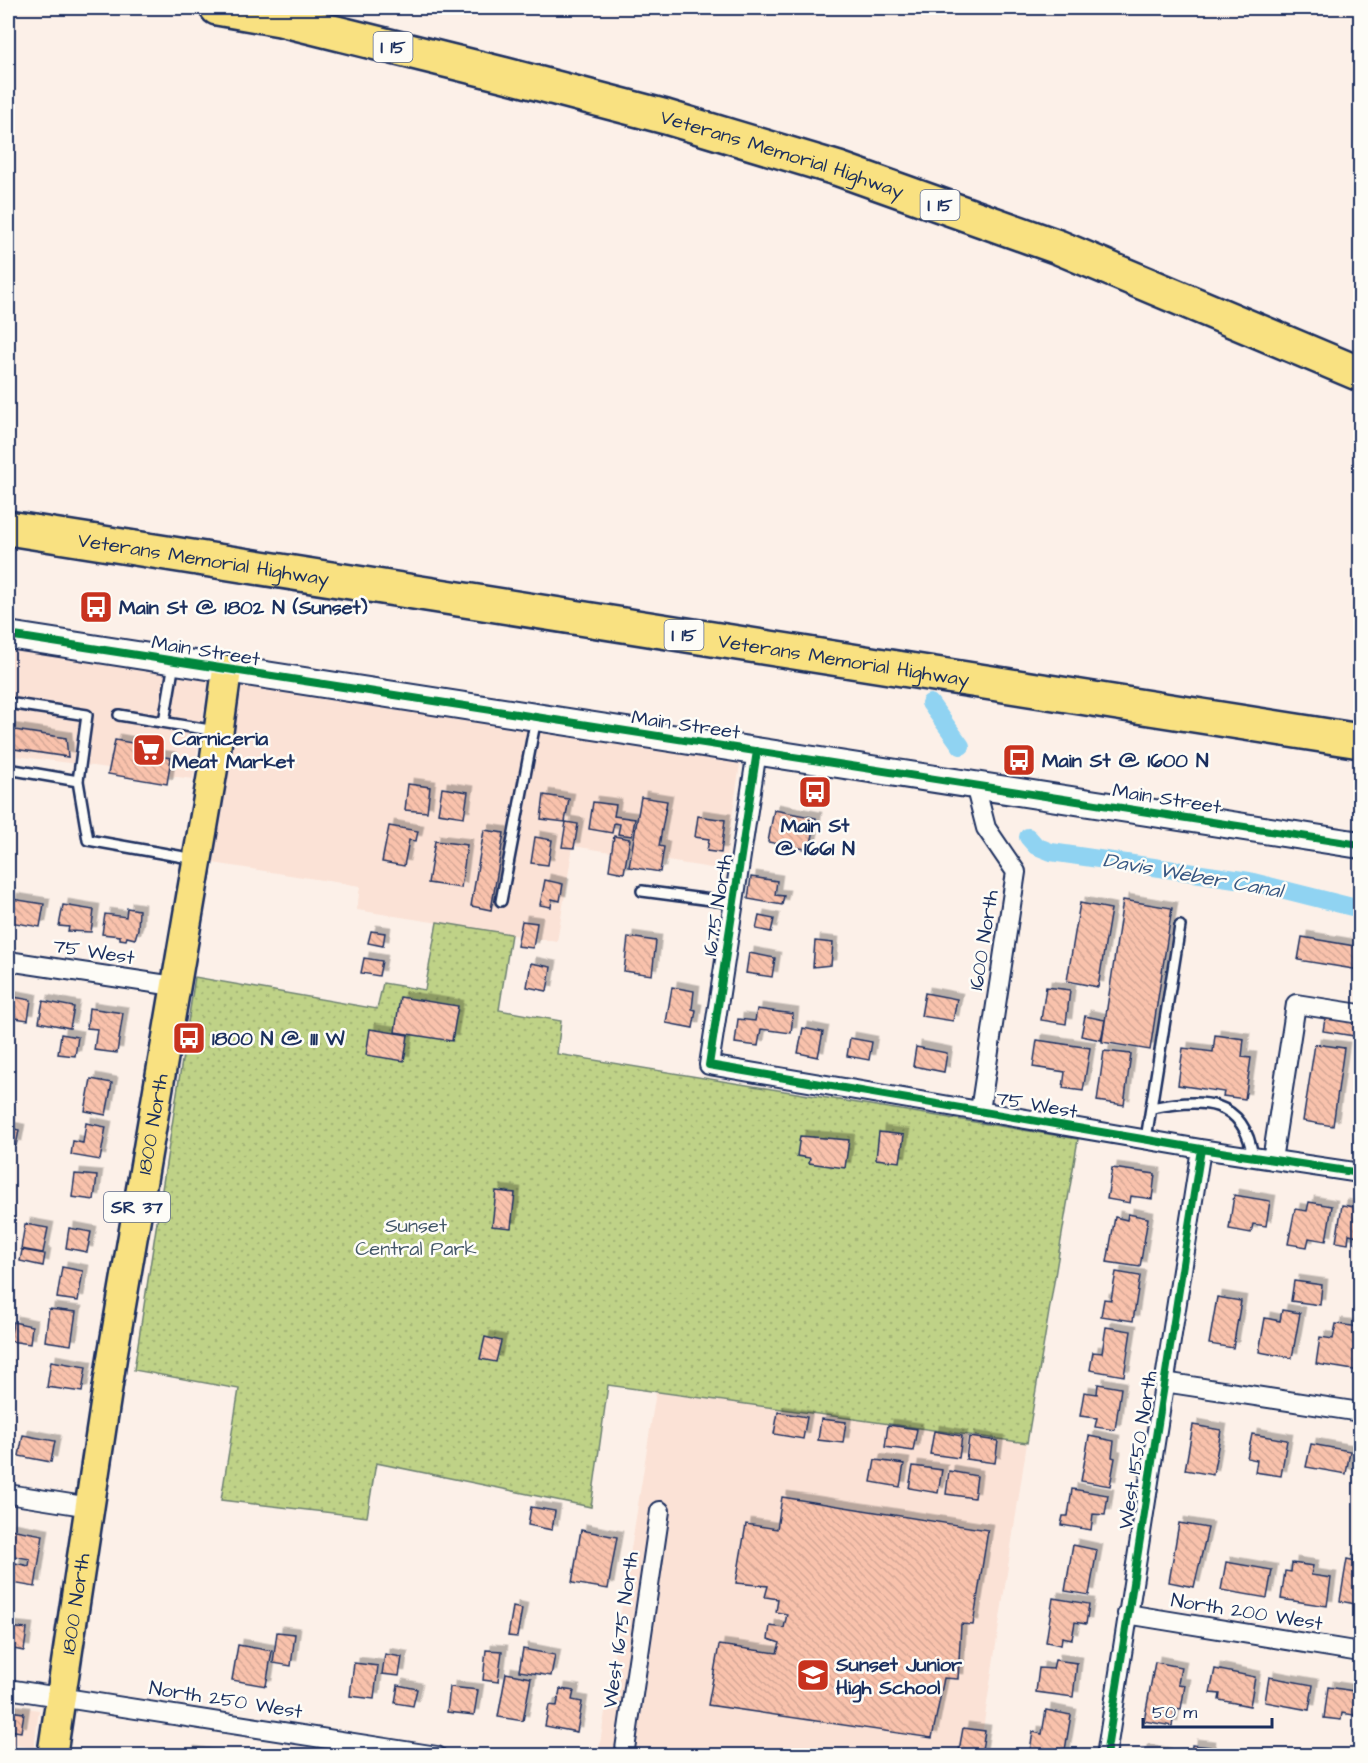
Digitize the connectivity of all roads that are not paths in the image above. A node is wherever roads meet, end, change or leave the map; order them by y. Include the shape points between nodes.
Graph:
1 (216, 8) edge
2 (1360, 374) edge
3 (8, 528) edge
4 (8, 634) edge
5 (174, 661) junction
6 (227, 670) junction
7 (8, 703) edge
8 (119, 715) dead end
9 (536, 718) junction
10 (164, 722) junction
11 (219, 731) junction
12 (1360, 741) edge
13 (757, 751) junction
14 (8, 769) edge
15 (78, 781) junction
16 (975, 785) junction
17 (1360, 845) edge
18 (198, 859) junction
19 (642, 891) dead end
20 (501, 902) dead end
21 (734, 903) junction
22 (1180, 926) dead end
23 (8, 961) edge
24 (174, 986) junction
25 (1360, 1014) edge
26 (709, 1065) joint
27 (1152, 1108) junction
28 (980, 1111) junction
29 (1146, 1139) junction
30 (1201, 1149) junction
31 (1262, 1158) junction
32 (1360, 1173) edge
33 (1164, 1382) junction
34 (1360, 1412) edge
35 (8, 1494) edge
36 (90, 1507) junction
37 (660, 1511) dead end
38 (1127, 1614) junction
39 (1360, 1652) edge
40 (8, 1689) edge
41 (61, 1696) junction
42 (52, 1755) edge
43 (437, 1755) edge
44 (624, 1755) edge
45 (1106, 1755) edge

1 - 2 highway, Veterans Memorial Highway / I 15 via 280,19 506,75 666,117 839,169 1058,247
3 - 12 highway, Veterans Memorial Highway / I 15
4 - 5 main road, Main Street
5 - 6 main road, Main Street
5 - 10 lane
6 - 9 main road, Main Street
6 - 11 main road, 1800 North / SR 37
7 - 15 lane via 87,715
8 - 10 lane
9 - 13 main road, Main Street
9 - 20 lane
10 - 11 lane
11 - 18 main road, 1800 North / SR 37
13 - 16 main road, Main Street
13 - 21 street, 1675 North
14 - 15 lane
15 - 18 lane via 88,840
16 - 17 main road, Main Street
16 - 28 street, 1600 North via 986,828 1016,872
18 - 24 main road, 1800 North / SR 37
19 - 21 lane
21 - 26 street, 1675 North
22 - 27 lane
23 - 24 street, 75 West
24 - 36 main road, 1800 North / SR 37
25 - 31 street via 1296,1004
26 - 28 street, 75 West
27 - 29 lane
27 - 31 lane via 1183,1102 1220,1106 1243,1122
28 - 29 street, 75 West
29 - 30 street, 75 West
30 - 31 street, 75 West
30 - 33 street, West 1550 North
31 - 32 street, 75 West
33 - 34 street
33 - 38 street, West 1550 North
35 - 36 street
36 - 41 main road, 1800 North / SR 37
37 - 44 street, West 1675 North
38 - 39 street, North 200 West
38 - 45 street, West 1550 North
40 - 41 street, North 250 West
41 - 42 main road, 1800 North / SR 37
41 - 43 street, North 250 West

